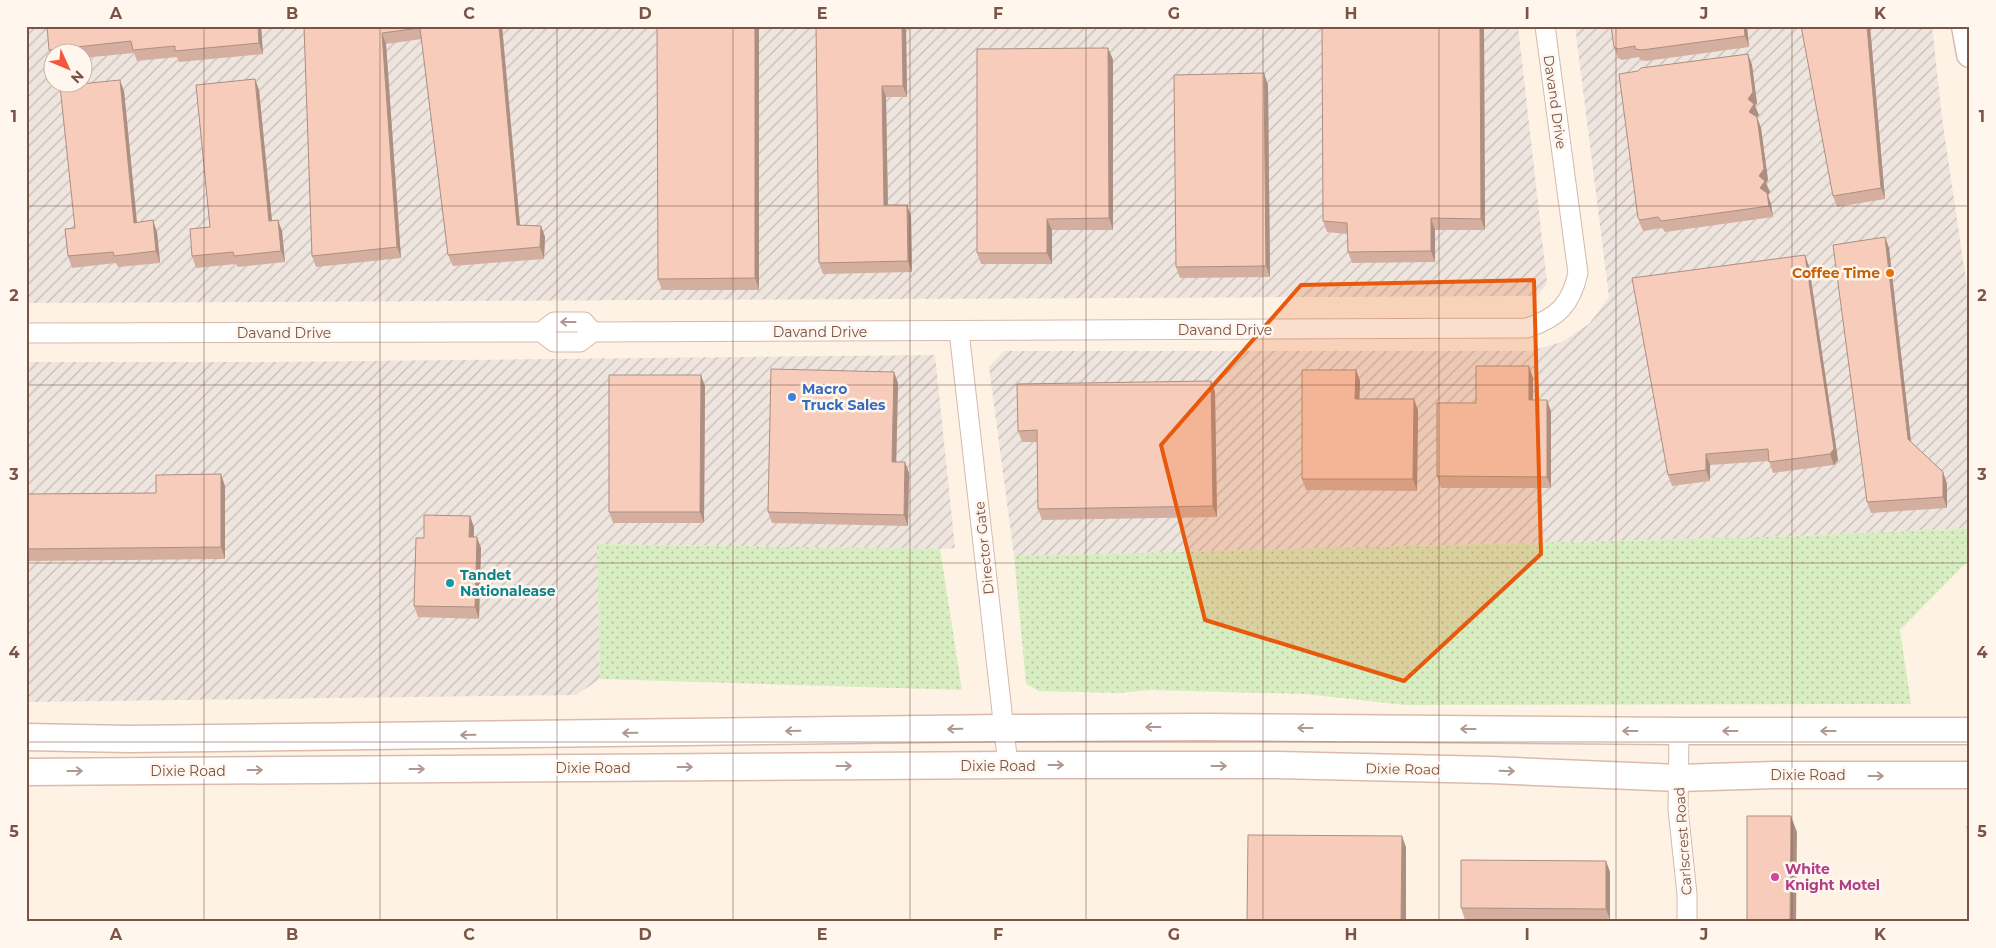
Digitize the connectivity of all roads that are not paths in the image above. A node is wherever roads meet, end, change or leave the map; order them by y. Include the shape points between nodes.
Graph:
1 (1545, 26) edge
2 (1965, 26) edge
3 (1970, 54) edge
4 (959, 331) junction
5 (26, 333) edge
6 (1004, 728) junction
7 (1962, 728) edge
8 (1679, 731) junction
9 (26, 737) edge
10 (1008, 765) junction
11 (26, 772) edge
12 (1970, 775) edge
13 (1679, 778) junction
14 (1687, 922) edge

1 - 4 street, Davand Drive via 1578,267 1571,296 1558,312 1542,323 1528,328
2 - 3 main road
4 - 5 street, Davand Drive via 593,332 580,342 554,342 541,332
4 - 6 street, Director Gate
8 -> 6 main road
6 -> 9 main road via 129,739
6 - 10 street, Director Gate
7 -> 8 main road
8 - 13 street, Carlscrest Road
11 -> 10 main road, Dixie Road
10 -> 13 main road, Dixie Road via 1277,765
13 -> 12 main road, Dixie Road
13 - 14 street, Carlscrest Road via 1678,809

